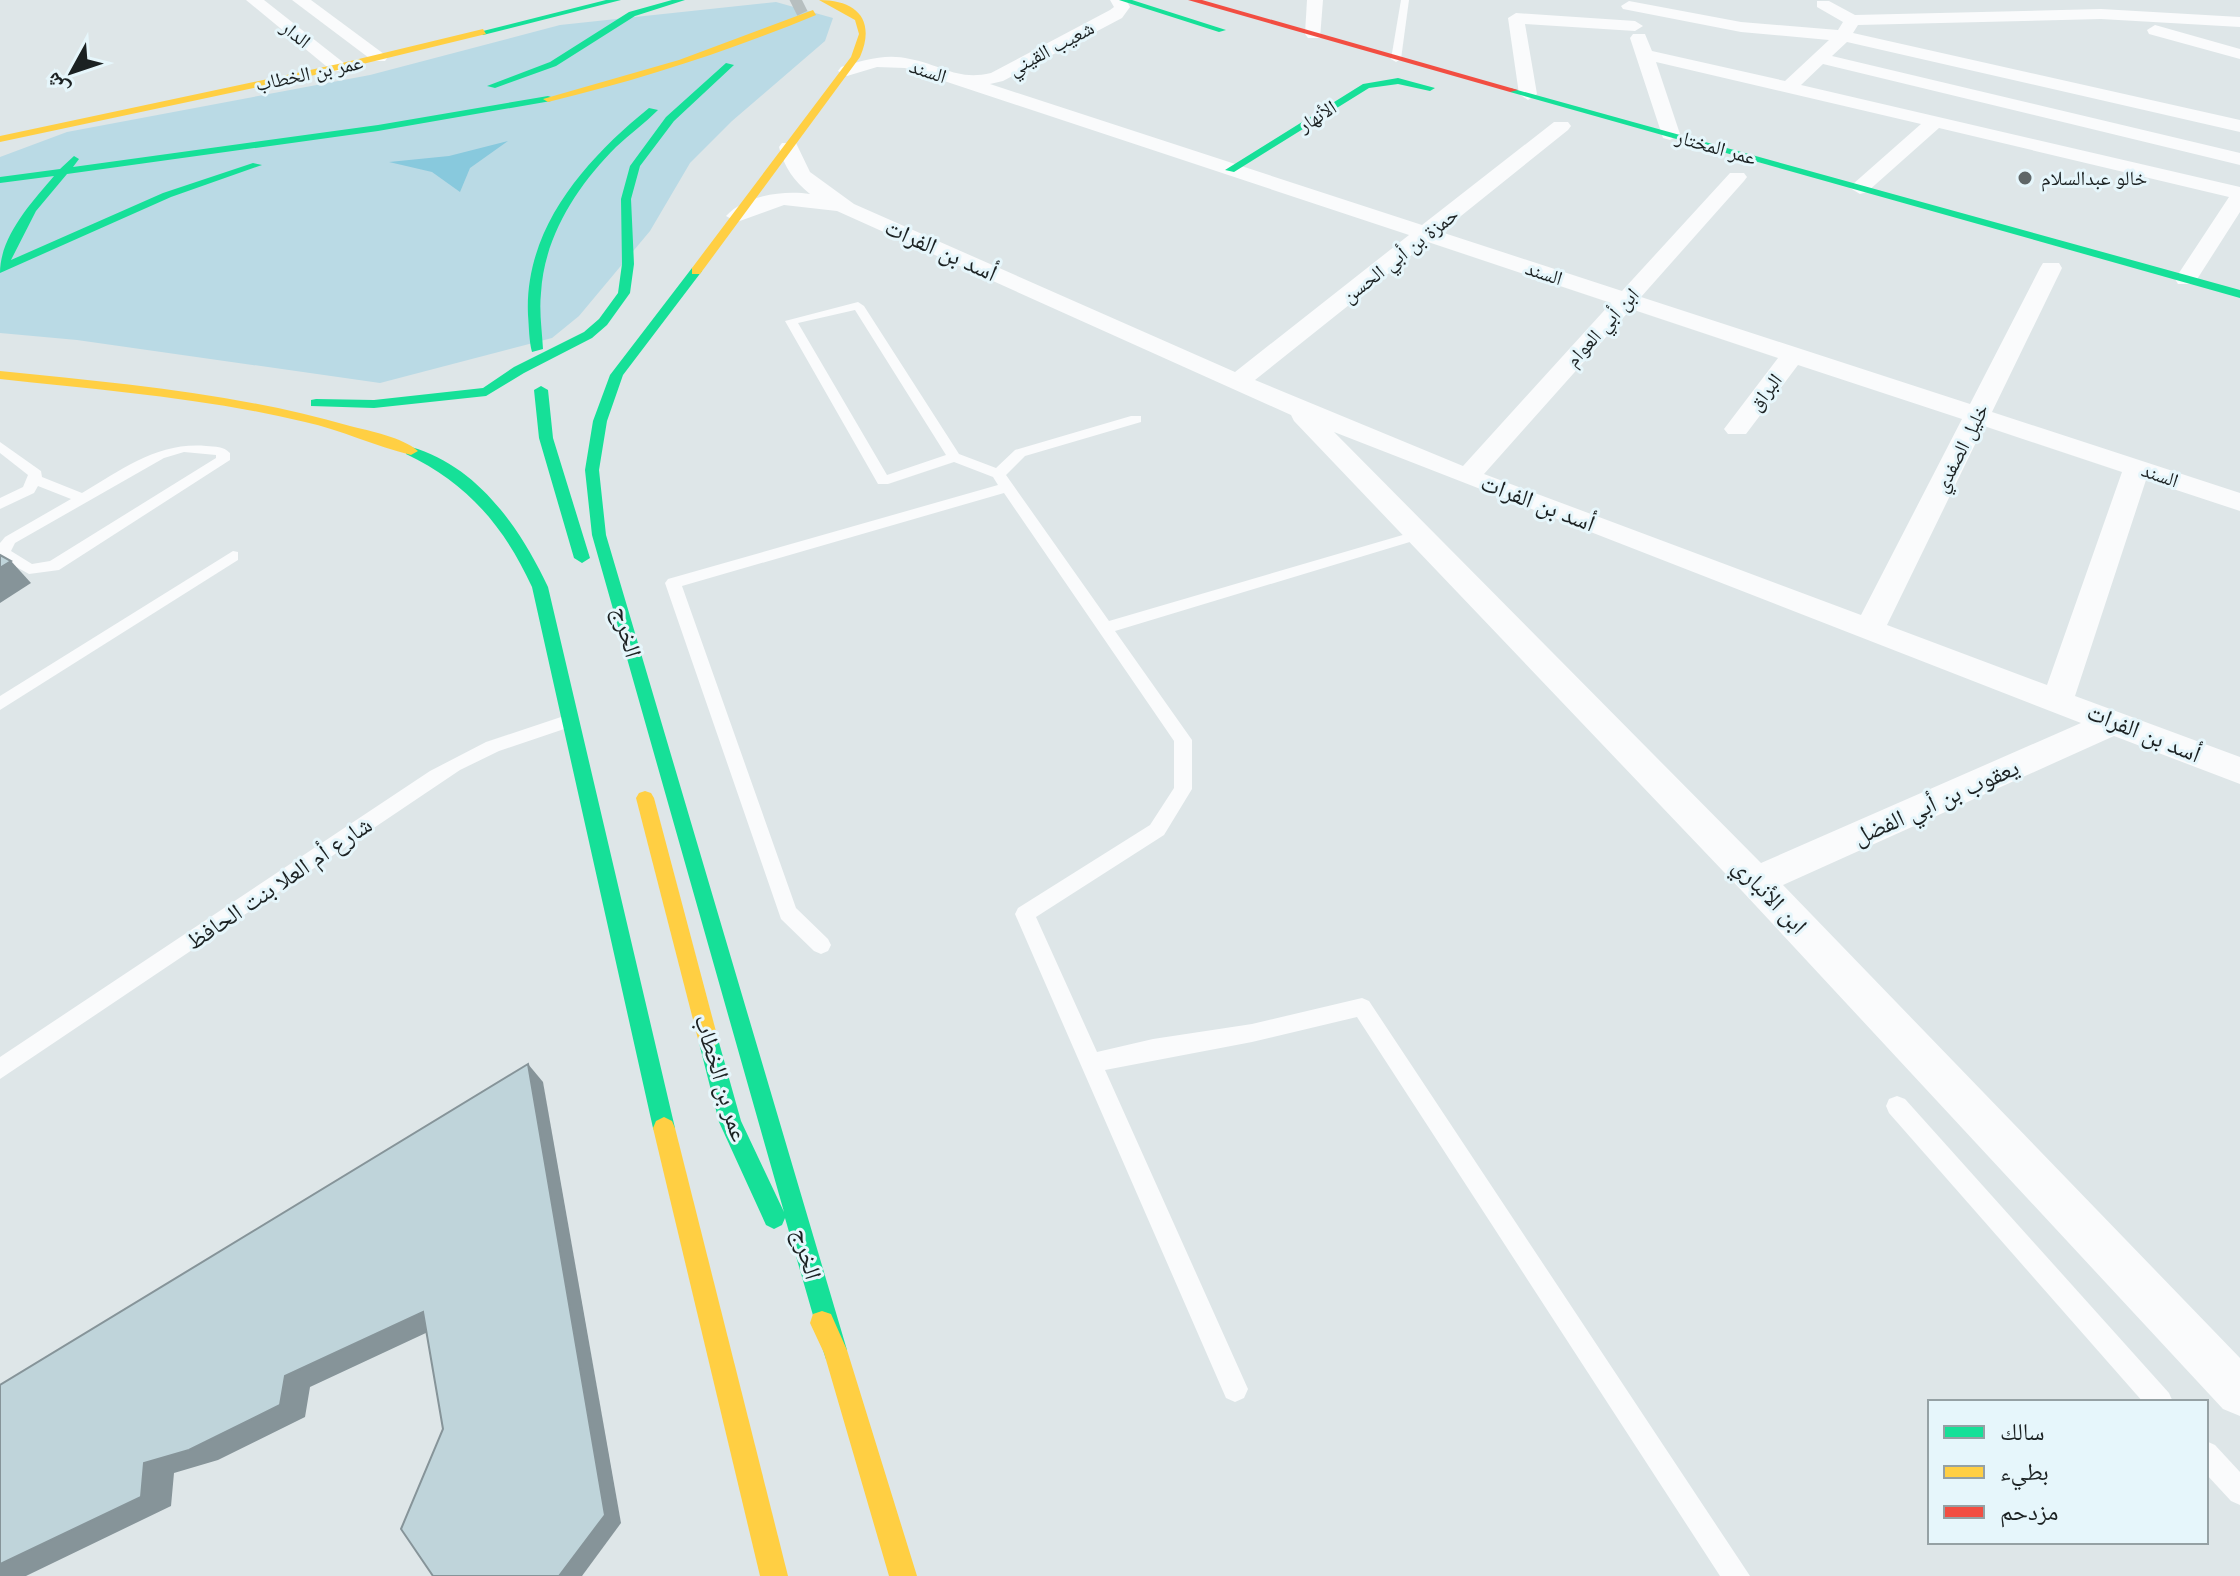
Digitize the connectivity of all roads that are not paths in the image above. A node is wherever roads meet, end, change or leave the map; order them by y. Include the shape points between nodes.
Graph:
1 (254, 0) edge
2 (300, 0) edge
3 (617, 0) edge
4 (671, 0) edge
5 (681, 0) edge
6 (1120, 0) edge
7 (1192, 0) edge
8 (1315, 0) edge
9 (1405, 0) edge
10 (1994, 0) edge
11 (2064, 0) edge
12 (2119, 0) edge
13 (2188, 0) edge
14 (1804, 1) edge
15 (1628, 3) edge
16 (792, 5) dead end
17 (818, 7) edge
18 (632, 14) junction
19 (2076, 14) junction
20 (2101, 14) junction
21 (2135, 15) junction
22 (2010, 16) junction
23 (1858, 17) edge
24 (2214, 20) junction
25 (2240, 22) edge
26 (1635, 26) junction
27 (1314, 34) junction
28 (1243, 37) dead end
29 (1644, 54) junction
30 (2240, 54) edge
31 (379, 57) junction
32 (1818, 58) junction
33 (1332, 59) dead end
34 (1396, 59) junction
35 (729, 65) junction
36 (338, 67) junction
37 (847, 71) junction
38 (968, 84) junction
39 (252, 85) junction
40 (1788, 88) junction
41 (477, 90) dead end
42 (1528, 94) junction
43 (1455, 95) dead end
44 (450, 97) dead end
45 (422, 104) junction
46 (1935, 122) junction
47 (1561, 126) dead end
48 (2240, 126) edge
49 (387, 128) junction
50 (117, 134) dead end
51 (1670, 134) junction
52 (143, 135) junction
53 (0, 139) edge
54 (94, 147) dead end
55 (789, 147) junction
56 (2240, 159) edge
57 (0, 162) edge
58 (1230, 170) junction
59 (1737, 177) dead end
60 (0, 180) edge
61 (1860, 188) junction
62 (2240, 194) edge
63 (847, 208) junction
64 (737, 216) junction
65 (2229, 231) edge
66 (1427, 235) junction
67 (707, 257) junction
68 (2051, 268) dead end
69 (0, 269) edge
70 (2186, 279) junction
71 (2240, 294) edge
72 (1626, 300) junction
73 (633, 325) dead end
74 (537, 349) dead end
75 (597, 351) dead end
76 (1793, 355) junction
77 (26, 359) dead end
78 (0, 375) edge
79 (1237, 382) junction
80 (61, 383) junction
81 (541, 390) dead end
82 (486, 392) junction
83 (218, 401) junction
84 (1294, 407) junction
85 (1978, 415) junction
86 (1136, 419) dead end
87 (1737, 429) dead end
88 (0, 446) edge
89 (954, 457) junction
90 (2137, 467) junction
91 (1467, 477) junction
92 (1002, 480) junction
93 (33, 485) junction
94 (83, 498) junction
95 (2240, 502) edge
96 (0, 504) edge
97 (67, 507) junction
98 (1418, 535) junction
99 (233, 556) dead end
100 (586, 572) dead end
101 (1105, 628) junction
102 (1870, 628) junction
103 (2058, 699) junction
104 (0, 704) edge
105 (570, 720) junction
106 (2115, 722) junction
107 (2240, 771) edge
108 (639, 775) dead end
109 (1756, 881) junction
110 (821, 945) dead end
111 (1092, 1063) junction
112 (0, 1069) edge
113 (1897, 1106) dead end
114 (835, 1350) junction
115 (1235, 1389) dead end
116 (2240, 1392) edge
117 (2158, 1400) edge
118 (2208, 1456) edge
119 (2240, 1492) edge
120 (768, 1550) junction
121 (764, 1576) edge
122 (774, 1576) edge
123 (903, 1576) edge
124 (1736, 1576) edge

1 - 36 street, الدار
2 - 31 street, الدار
3 - 31 main road, عمر بن الخطاب
4 - 18 main road
5 - 18 main road
6 - 28 main road
6 - 38 street, شعيب القيني via 1116,14 1004,74
7 - 27 main road, عمر المختار
8 - 27 street
9 - 34 lane
10 - 22 street
11 - 19 street
12 - 21 street
13 - 24 street
14 - 23 street
15 - 23 street via 1741,27
15 - 26 street
16 - 45 main road via 719,37 632,61
17 - 35 main road
17 - 37 main road, الخرج via 854,13 866,30 865,42
17 - 49 main road via 736,46 600,86
18 - 41 main road via 553,64
19 - 20 street
19 - 22 street
20 - 21 street
20 - 30 street
21 - 24 street
22 - 23 street
23 - 32 street
23 - 48 street
24 - 25 street
26 - 29 street
26 - 42 street via 1516,18
27 - 34 main road, عمر المختار
29 - 40 street
29 - 51 street
31 - 36 main road, عمر بن الخطاب
32 - 40 street
32 - 56 street
33 - 34 main road
34 - 42 main road, عمر المختار
35 - 74 main road via 625,131 566,204 545,240 536,282
35 - 82 main road via 673,115 637,162 625,201 627,278 620,303 589,336 499,380
36 - 39 main road, عمر بن الخطاب
37 - 38 street, السند via 897,62
37 - 55 main road, الخرج
38 - 58 street, السند
39 - 52 main road
39 - 53 main road, عمر بن الخطاب
40 - 46 street
42 - 51 main road, عمر المختار
43 - 58 main road, الأنهار via 1410,82 1360,88
44 - 45 main road
45 - 52 main road
46 - 61 street
46 - 62 street
47 - 66 street, حمزة بن أبي الحسن
49 - 60 main road
49 - 69 main road via 200,183
50 - 52 main road
51 - 61 main road, عمر المختار
52 - 57 main road
54 - 69 main road via 72,161 42,194
55 - 63 street, أسد بن الفرات via 810,186
55 - 64 main road, الخرج
58 - 66 street, السند
59 - 72 street, ابن أبي العوام
61 - 70 main road, عمر المختار
62 - 65 street
63 - 64 street, أسد بن الفرات via 789,197 759,203
63 - 79 street, أسد بن الفرات
64 - 67 main road, الخرج
65 - 70 street
66 - 72 street, السند
66 - 79 street, حمزة بن أبي الحسن
67 - 73 main road
67 - 114 main road, الخرج via 617,375 600,421 592,470 599,535
68 - 85 street, خليل الصفدي
70 - 71 main road, عمر المختار
72 - 76 street, السند
72 - 91 street, ابن أبي العوام
75 - 82 main road via 555,371
76 - 85 street, السند
76 - 87 street, البراق
77 - 80 main road
78 - 80 main road
79 - 84 street, أسد بن الفرات
80 - 83 main road
81 - 100 main road via 546,438
82 - 83 main road via 374,404
83 - 105 main road via 347,426 393,441 470,485 501,514 524,548 540,587
84 - 91 street, أسد بن الفرات
84 - 98 street, ابن الأنباري
85 - 90 street, السند
85 - 102 street, خليل الصفدي
86 - 92 lane via 1020,453
88 - 93 lane via 36,474
89 - 89 lane via 858,306 791,321 883,481
89 - 92 lane
90 - 95 street, السند
90 - 103 street
91 - 102 street, أسد بن الفرات
92 - 101 lane
92 - 110 lane via 673,583 788,913
93 - 94 lane
93 - 96 lane
93 - 97 lane
94 - 97 lane
94 - 97 lane via 171,450 219,451 224,456 215,468 54,566 29,569 2,552 10,540
98 - 101 lane
98 - 109 street, ابن الأنباري
99 - 104 lane
101 - 111 lane via 1183,740 1183,789 1157,830 1025,914
102 - 103 street, أسد بن الفرات
103 - 106 street, أسد بن الفرات
105 - 112 lane, شارع أم العلا بنت الحافظ via 435,776
105 - 120 main road via 647,1063
106 - 107 street, أسد بن الفرات
106 - 109 street, يعقوب بن أبي الفضل
108 - 114 main road, عمر بن الخطاب via 730,1122
109 - 116 street, ابن الأنباري
111 - 115 lane
111 - 124 lane via 1362,1007
113 - 117 lane
114 - 123 main road, عمر بن الخطاب
118 - 119 lane
120 - 121 main road
120 - 122 main road

